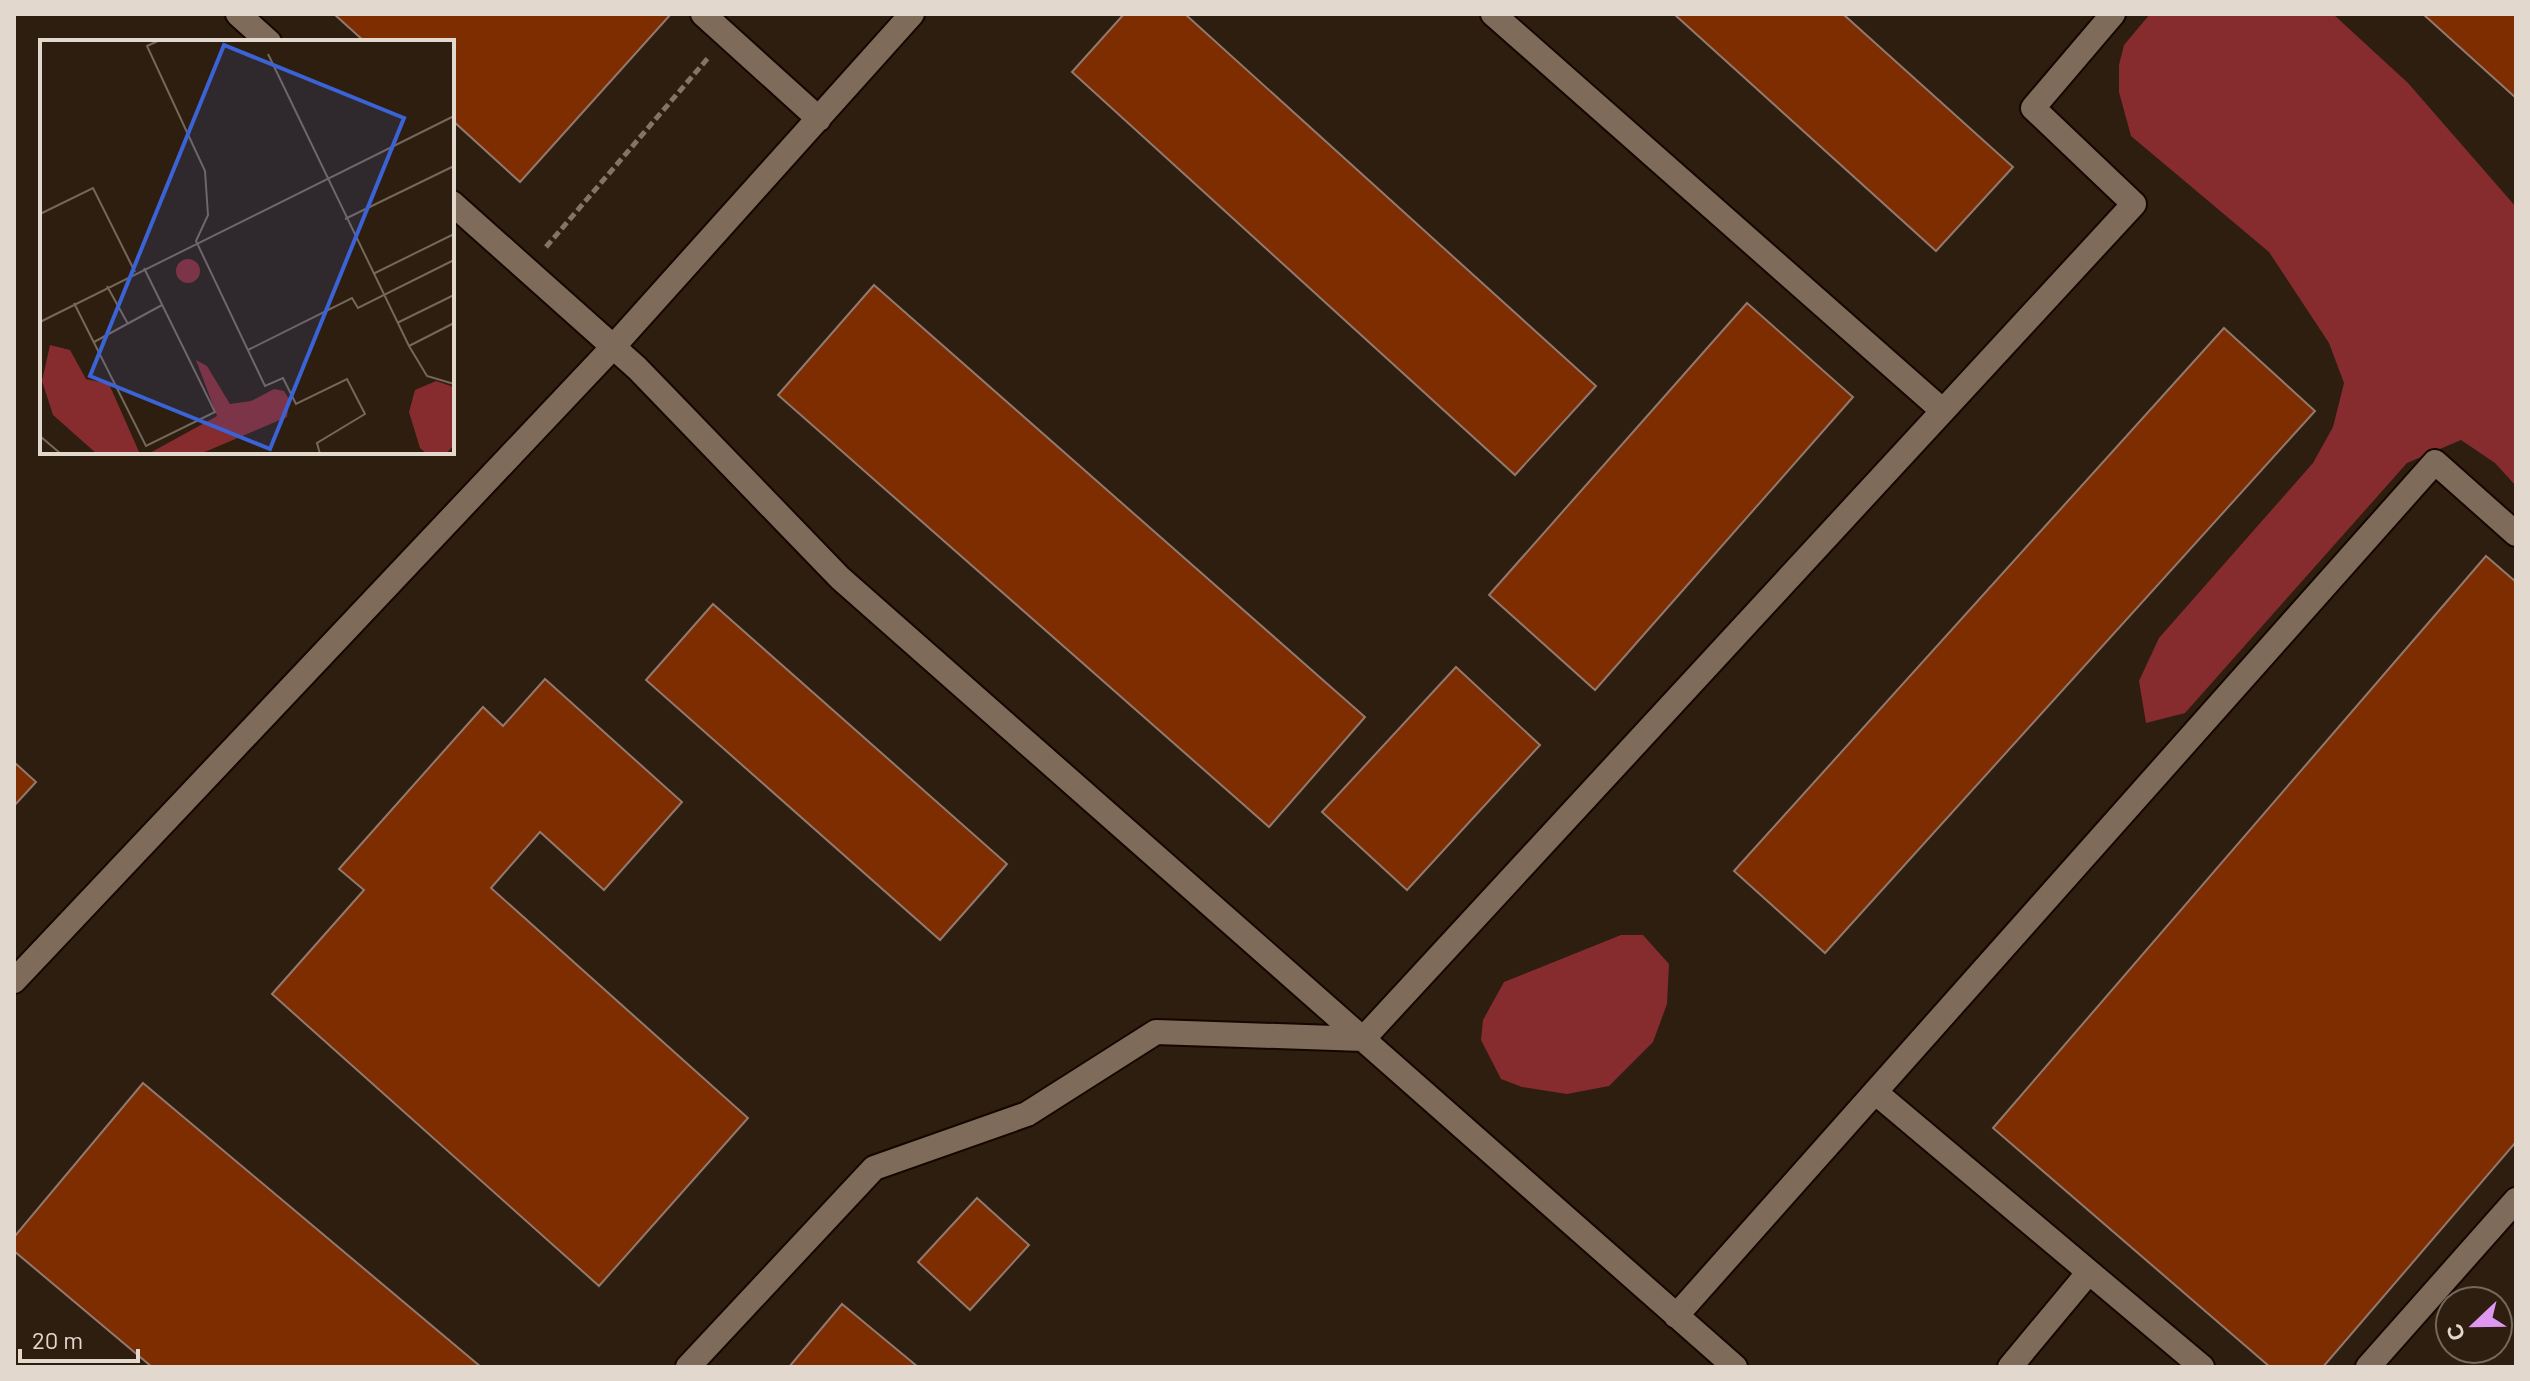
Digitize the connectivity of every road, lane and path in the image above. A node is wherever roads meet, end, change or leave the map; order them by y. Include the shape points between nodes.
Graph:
1 (238, 14) edge
2 (703, 14) edge
3 (912, 14) edge
4 (1493, 14) edge
5 (2113, 14) edge
6 (727, 36) junction
7 (267, 40) edge
8 (819, 119) junction
9 (454, 205) edge
10 (527, 269) junction
11 (614, 346) junction
12 (1943, 411) junction
13 (2516, 534) edge
14 (14, 981) edge
15 (1363, 1039) junction
16 (1875, 1092) junction
17 (2516, 1200) edge
18 (2089, 1272) junction
19 (1676, 1316) junction
20 (1731, 1366) edge
21 (688, 1367) edge
22 (2010, 1367) edge
23 (2202, 1367) edge
24 (2368, 1367) edge

1 - 7 street
2 - 6 street
3 - 8 street
4 - 12 street
5 - 12 street via 2033,108 2134,204
6 - 8 street
6 - 10 path
8 - 11 street
9 - 10 street
10 - 11 street
11 - 14 street
11 - 15 street via 840,578
12 - 15 street
13 - 16 street via 2435,462
15 - 19 street
15 - 21 street via 1156,1032 1027,1114 874,1168
16 - 18 street
16 - 19 street
17 - 24 street
18 - 22 street
18 - 23 street
19 - 20 street

